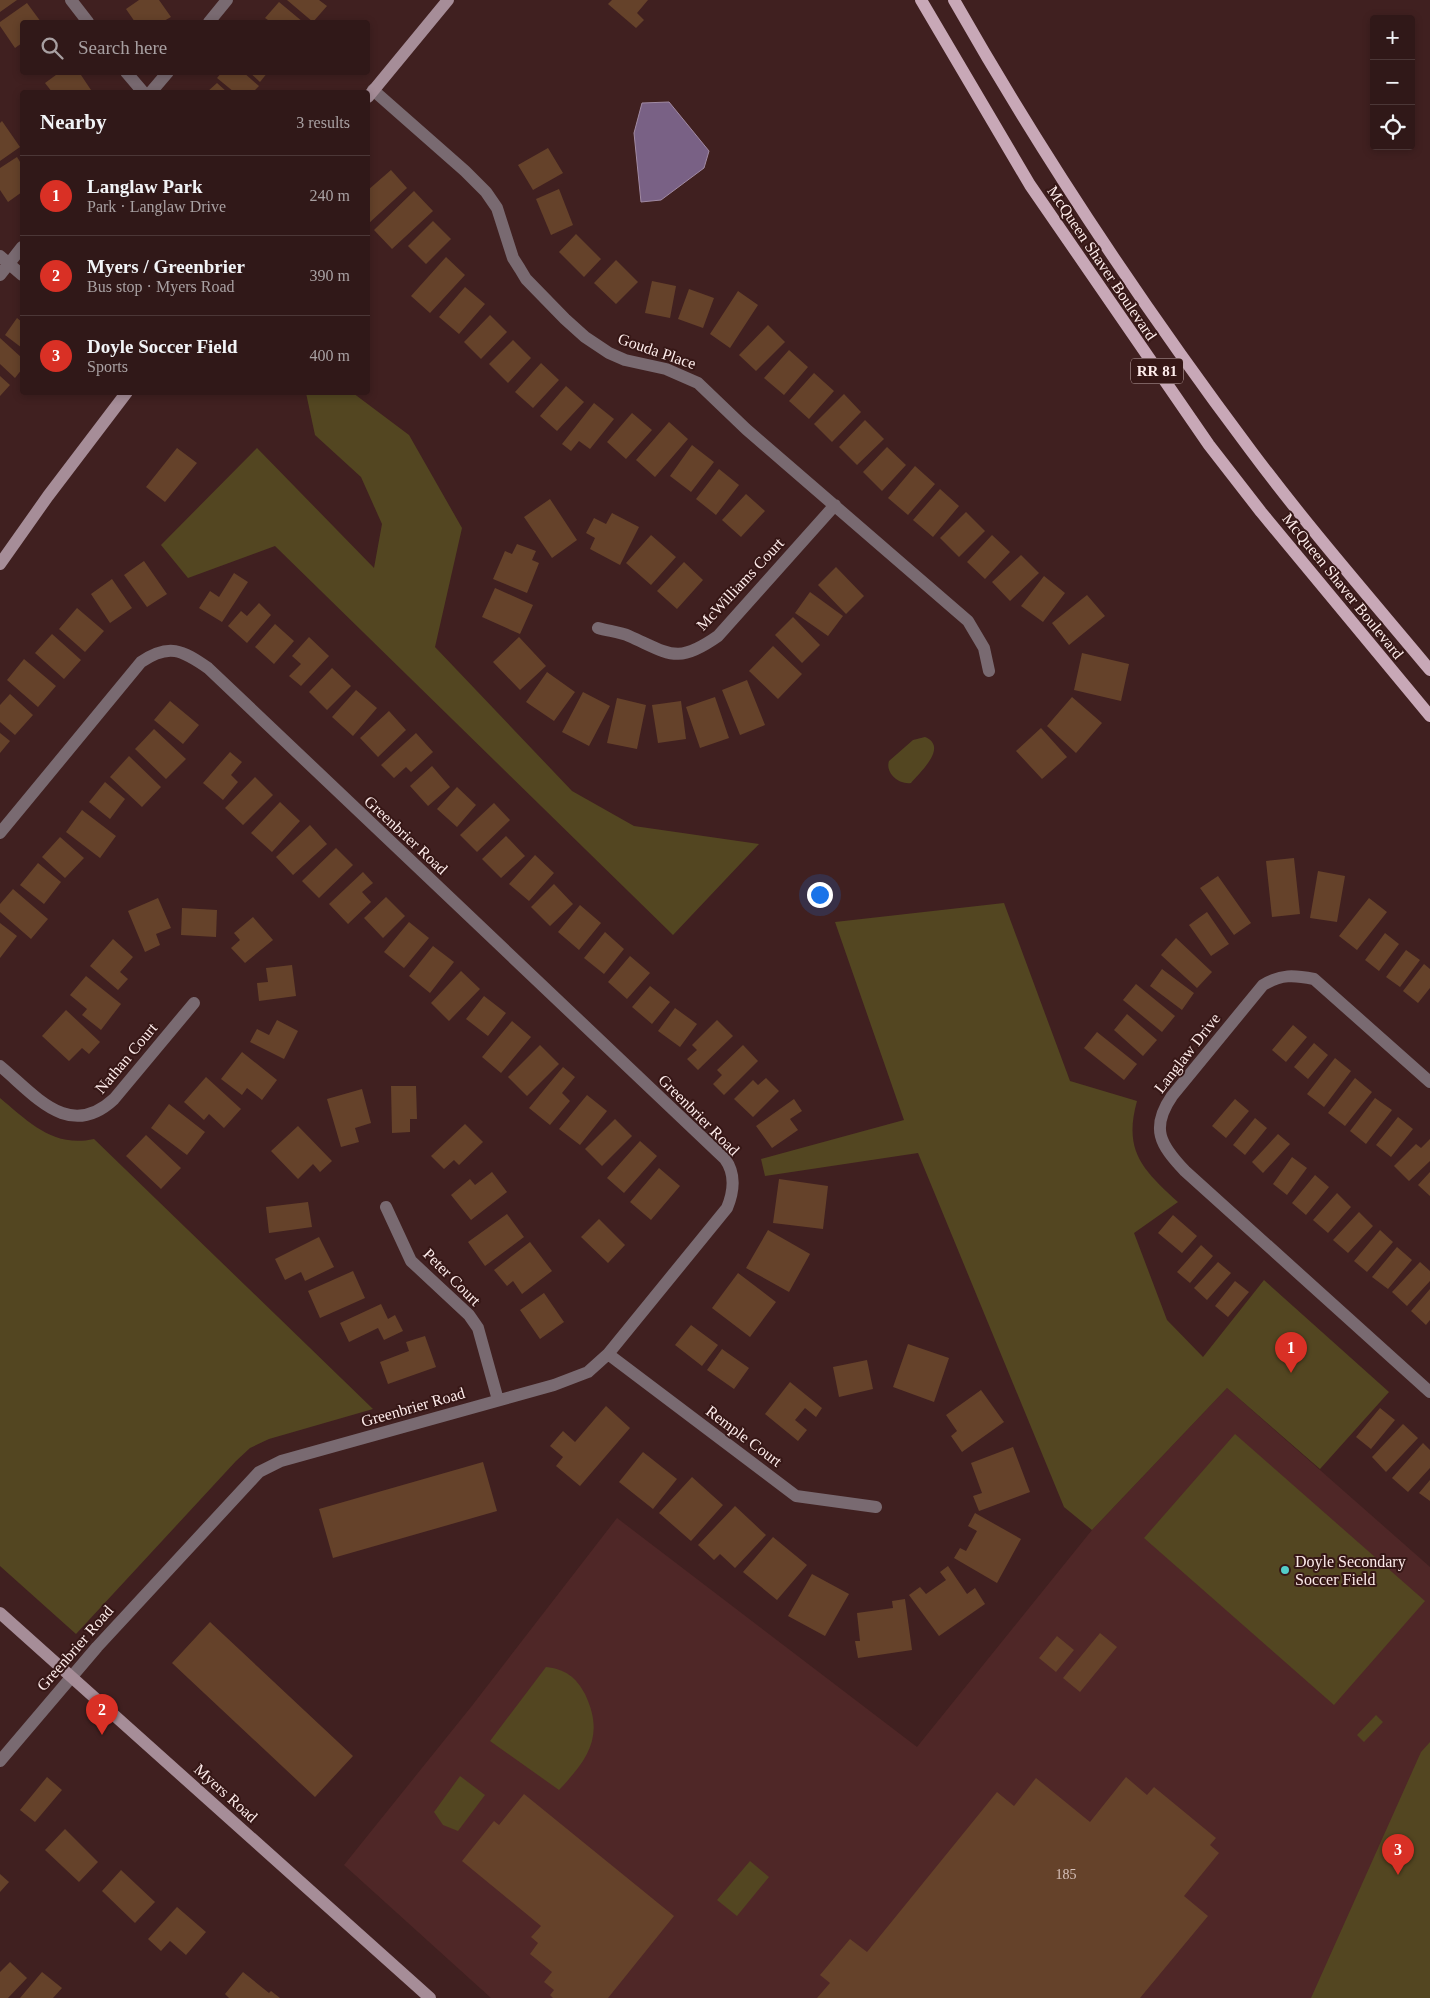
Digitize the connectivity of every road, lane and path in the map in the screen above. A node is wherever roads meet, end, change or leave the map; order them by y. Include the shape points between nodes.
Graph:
1 (71, 0) edge
2 (227, 0) edge
3 (448, 0) edge
4 (920, 0) edge
5 (954, 0) edge
6 (86, 20) edge
7 (211, 20) edge
8 (129, 75) edge
9 (165, 75) edge
10 (142, 90) edge
11 (153, 90) edge
12 (370, 94) edge
13 (20, 249) edge
14 (5, 260) edge
15 (20, 272) edge
16 (0, 275) edge
17 (125, 395) edge
18 (835, 505) junction
19 (0, 564) edge
20 (598, 628) dead end
21 (1430, 670) edge
22 (989, 672) dead end
23 (1430, 716) edge
24 (0, 833) edge
25 (194, 1002) dead end
26 (0, 1066) edge
27 (1430, 1082) edge
28 (386, 1208) dead end
29 (608, 1354) junction
30 (1430, 1392) edge
31 (498, 1400) junction
32 (876, 1507) dead end
33 (0, 1613) edge
34 (71, 1677) junction
35 (0, 1761) edge
36 (430, 1998) edge

1 - 6 street
2 - 7 street
3 - 12 main road
4 - 23 main road, McQueen Shaver Boulevard / RR 81 via 1030,185 1209,445
5 - 21 main road, McQueen Shaver Boulevard / RR 81 via 1043,151 1141,297 1252,453
8 - 10 street
9 - 11 street
12 - 18 street, Gouda Place via 486,192 497,208 513,258 526,279 585,337 626,360 666,369 698,383
13 - 14 street
14 - 15 street
14 - 16 street
17 - 19 main road
18 - 20 street, McWilliams Court via 718,636 702,648 670,655 627,635
18 - 22 street, Gouda Place via 968,621 984,648
24 - 29 street, Greenbrier Road via 141,662 164,650 176,651 191,656 208,668 731,1168 732,1198 727,1208
25 - 26 street, Nathan Court via 114,1099 104,1109 91,1114 66,1115 53,1110
27 - 30 street, Langlaw Drive via 1314,979 1280,976 1263,984 1172,1096 1159,1123 1163,1143 1185,1171
28 - 31 street, Peter Court via 411,1261 469,1315 478,1328
29 - 31 street, Greenbrier Road via 588,1372 572,1380
29 - 32 street, Remple Court via 796,1496
31 - 34 street, Greenbrier Road via 282,1461 259,1472
33 - 34 main road, Myers Road
34 - 35 street, Greenbrier Road
34 - 36 main road, Myers Road

